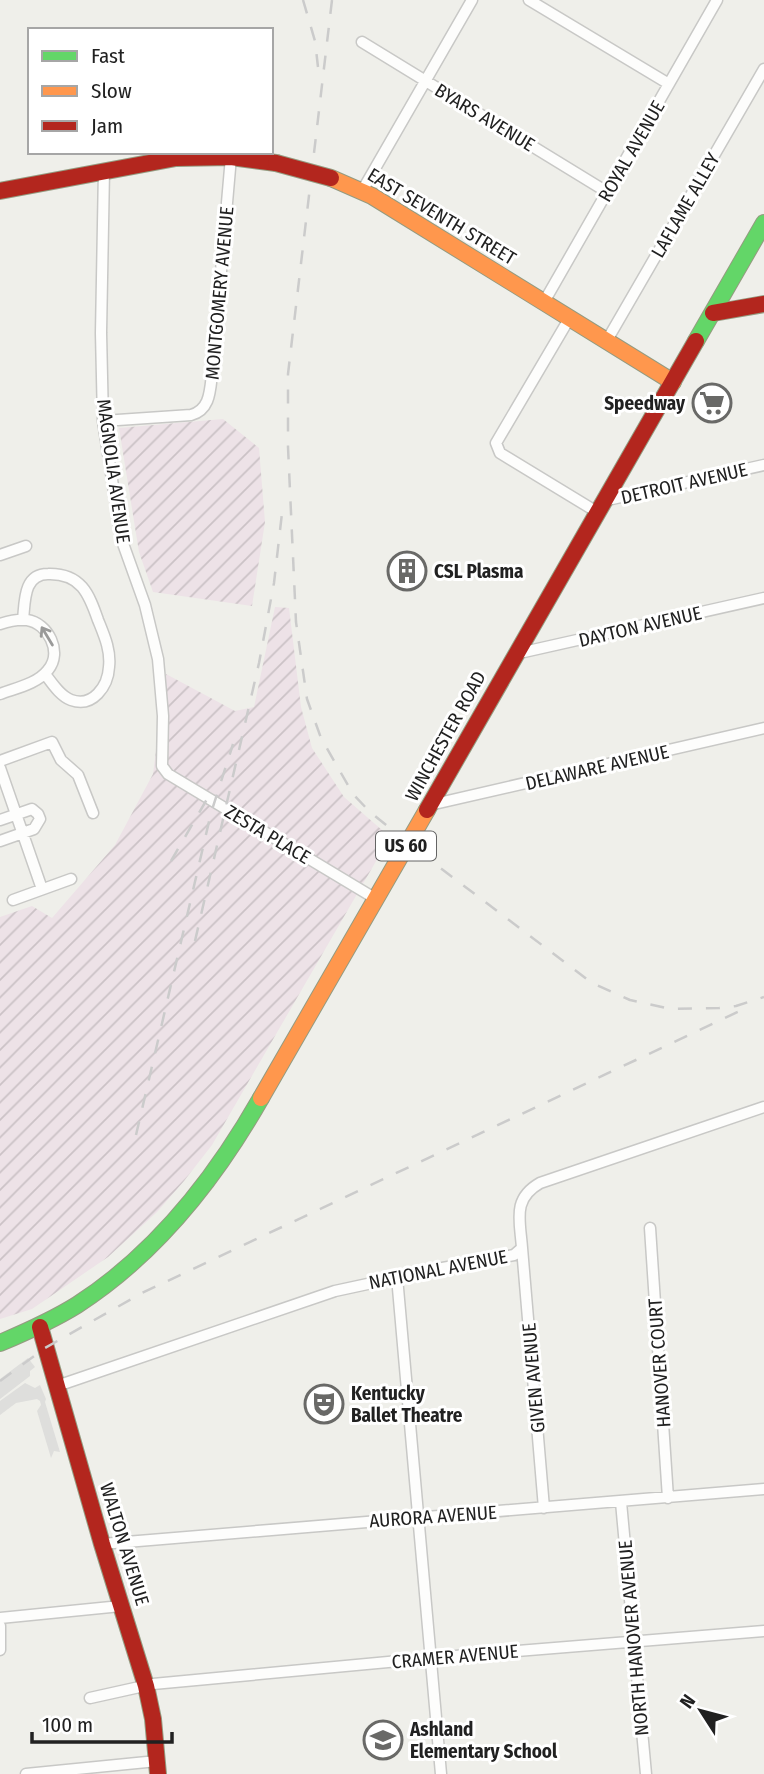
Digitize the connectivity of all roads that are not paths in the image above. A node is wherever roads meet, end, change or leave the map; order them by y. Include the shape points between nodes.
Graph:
1 (472, 0) edge
2 (529, 0) edge
3 (717, 0) edge
4 (362, 43) dead end
5 (764, 69) edge
6 (425, 81) junction
7 (669, 84) junction
8 (231, 157) junction
9 (104, 170) junction
10 (0, 191) edge
11 (362, 191) junction
12 (607, 192) junction
13 (764, 223) edge
14 (544, 302) junction
15 (764, 304) edge
16 (713, 313) junction
17 (569, 318) junction
18 (606, 342) junction
19 (673, 382) junction
20 (103, 421) junction
21 (764, 465) edge
22 (600, 507) junction
23 (26, 546) dead end
24 (0, 555) edge
25 (764, 598) edge
26 (23, 620) junction
27 (0, 624) edge
28 (515, 654) junction
29 (45, 674) junction
30 (0, 694) edge
31 (764, 728) edge
32 (0, 761) edge
33 (162, 766) joint
34 (0, 768) edge
35 (430, 805) junction
36 (93, 813) dead end
37 (16, 814) junction
38 (0, 820) edge
39 (23, 833) junction
40 (0, 841) edge
41 (71, 879) dead end
42 (42, 889) junction
43 (376, 899) junction
44 (13, 900) dead end
45 (764, 1107) edge
46 (650, 1228) dead end
47 (522, 1248) junction
48 (397, 1277) junction
49 (40, 1328) junction
50 (0, 1343) edge
51 (57, 1386) junction
52 (764, 1489) edge
53 (668, 1498) junction
54 (621, 1502) junction
55 (544, 1508) junction
56 (419, 1517) junction
57 (102, 1544) junction
58 (121, 1606) junction
59 (0, 1618) edge
60 (0, 1626) edge
61 (764, 1631) edge
62 (634, 1641) junction
63 (0, 1650) edge
64 (431, 1658) junction
65 (146, 1686) junction
66 (90, 1698) dead end
67 (158, 1767) edge
68 (26, 1774) edge
69 (441, 1774) edge
70 (646, 1774) edge

1 - 6 street
2 - 7 street
3 - 7 street, ROYAL AVENUE
4 - 6 street, BYARS AVENUE
5 - 18 street, LAFLAME ALLEY
6 - 11 street
6 - 12 street, BYARS AVENUE
7 - 12 street, ROYAL AVENUE
8 - 9 main road, EAST SEVENTH STREET via 176,158
8 - 11 main road, EAST SEVENTH STREET, bridge via 303,169
8 - 20 street, MONTGOMERY AVENUE via 207,403 191,415
9 - 10 main road, EAST SEVENTH STREET
9 - 20 street, MAGNOLIA AVENUE
11 - 14 main road, EAST SEVENTH STREET
12 - 14 street, ROYAL AVENUE
13 - 16 main road, WINCHESTER ROAD / US 60
14 - 17 main road, EAST SEVENTH STREET
15 - 16 main road
16 - 19 main road, WINCHESTER ROAD / US 60
17 - 18 main road, EAST SEVENTH STREET
17 - 22 street, DETROIT AVENUE via 497,440 500,453
18 - 19 main road, EAST SEVENTH STREET
19 - 22 main road, WINCHESTER ROAD / US 60
20 - 33 street, MAGNOLIA AVENUE via 121,538 158,659
21 - 22 street, DETROIT AVENUE
22 - 28 main road, WINCHESTER ROAD / US 60
23 - 24 street
25 - 28 street, DAYTON AVENUE
26 - 27 street
29 -> 26 street via 54,660 54,648 41,625
26 - 29 street via 26,589 42,574 68,578 89,594 108,648 107,683 99,693 80,702 69,700
28 - 35 main road, WINCHESTER ROAD / US 60
29 - 30 street
31 - 35 street, DELAWARE AVENUE
32 - 36 street via 52,742 61,760 78,775
33 - 43 street, ZESTA PLACE via 168,774
34 - 37 street
35 - 43 main road, WINCHESTER ROAD / US 60
37 - 38 street
37 - 39 street
37 - 39 street via 32,809 40,819 37,827
39 - 40 street
39 - 42 street
41 - 42 street
42 - 44 street
43 - 49 main road, WINCHESTER ROAD / US 60 via 244,1128 200,1193 140,1257
45 - 47 street, NATIONAL AVENUE via 540,1183 520,1204
46 - 53 street, HANOVER COURT
47 - 48 street, NATIONAL AVENUE via 510,1256
47 - 55 street, GIVEN AVENUE
48 - 51 street, NATIONAL AVENUE via 298,1302
48 - 56 street
49 - 50 main road, WINCHESTER ROAD / US 60
49 - 51 main road, WALTON AVENUE
51 - 57 main road, WALTON AVENUE
52 - 53 street, AURORA AVENUE
53 - 54 street, AURORA AVENUE
54 - 55 street, AURORA AVENUE
54 - 62 street, NORTH HANOVER AVENUE
55 - 56 street, AURORA AVENUE
56 - 57 street, AURORA AVENUE
56 - 64 street
57 - 58 main road, WALTON AVENUE
58 - 59 street
58 - 65 main road, WALTON AVENUE
60 - 63 street
61 - 62 street, CRAMER AVENUE
62 - 64 street, CRAMER AVENUE
62 - 70 street, NORTH HANOVER AVENUE
64 - 65 street, CRAMER AVENUE
64 - 69 street
65 - 66 street, CRAMER AVENUE
65 - 67 main road, WALTON AVENUE
67 - 68 street

